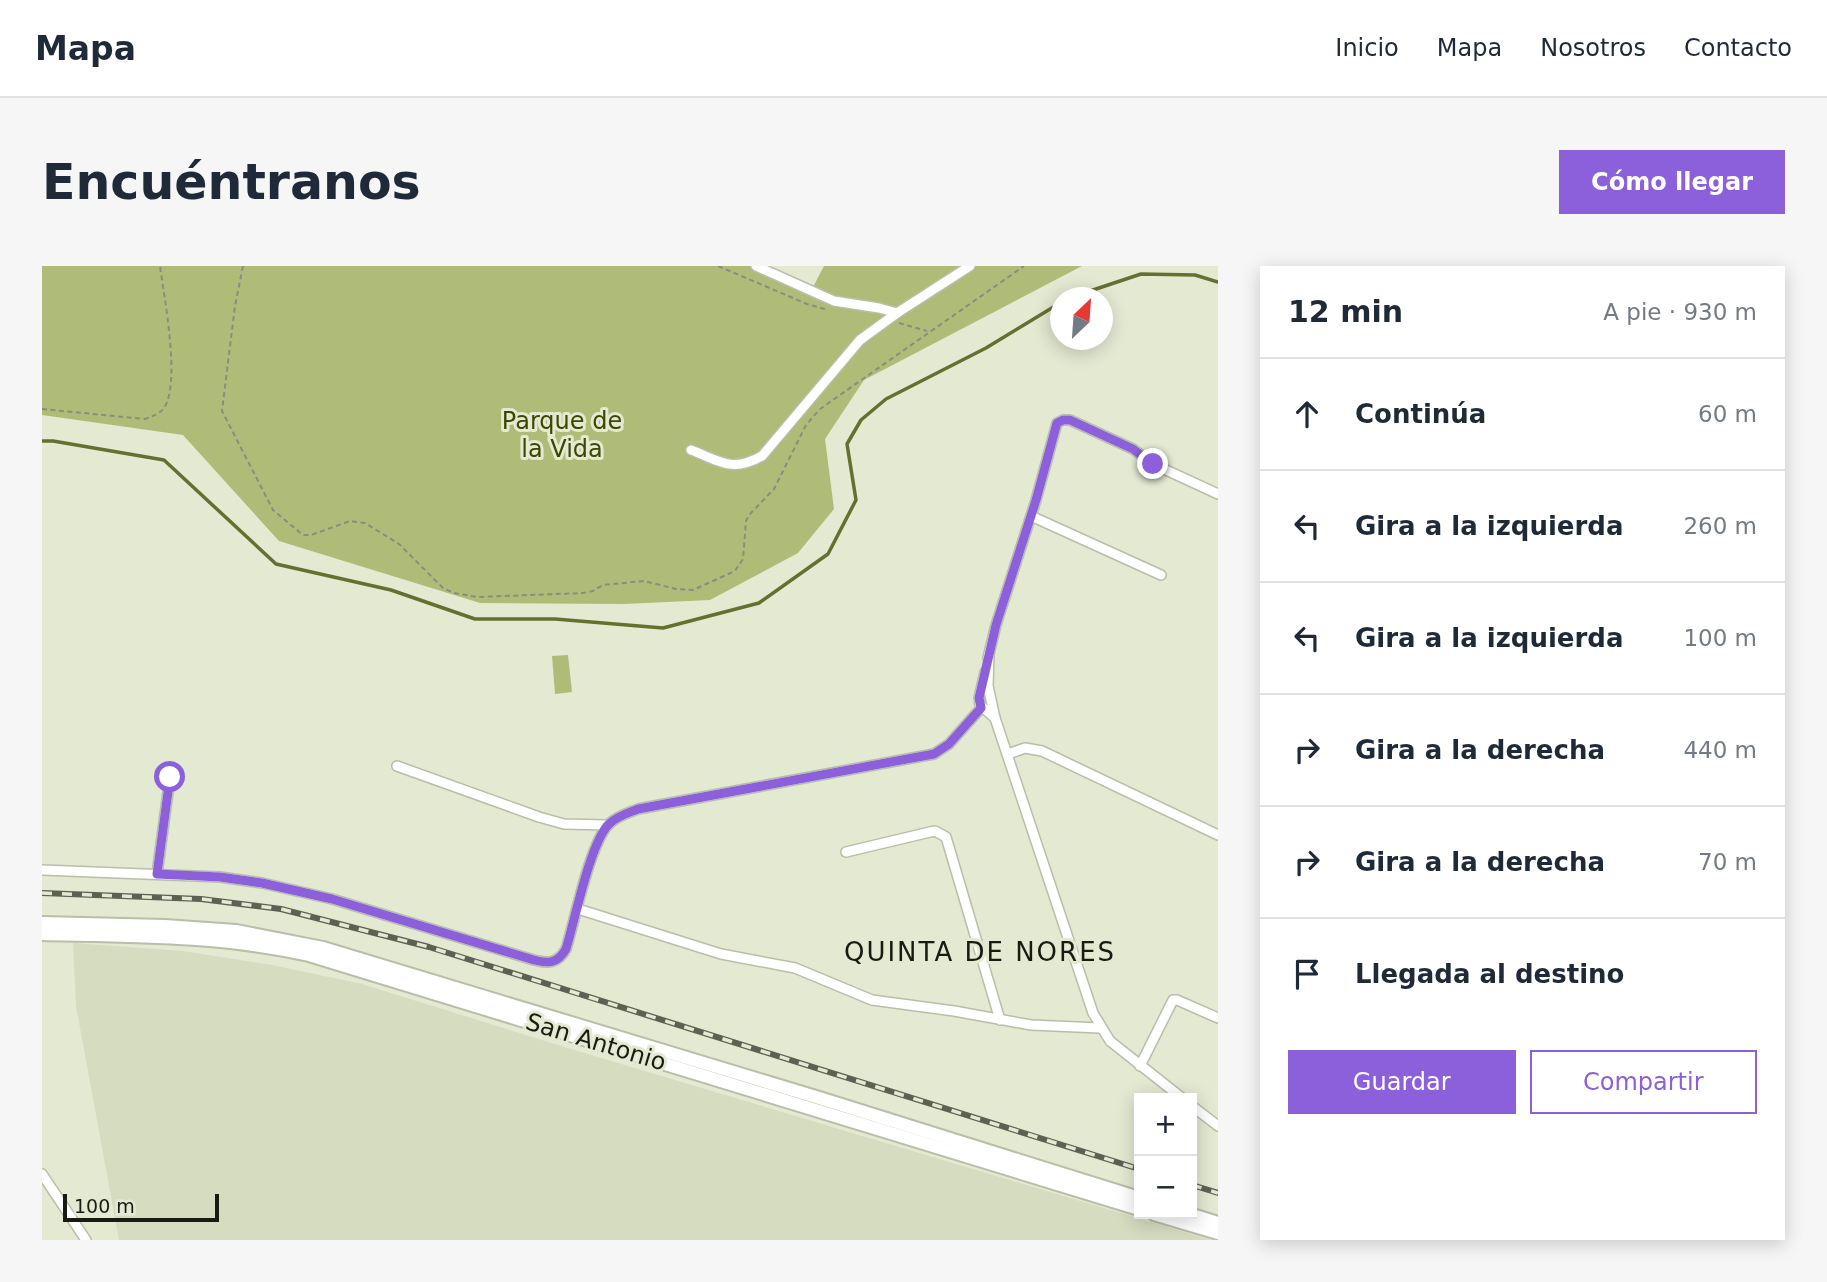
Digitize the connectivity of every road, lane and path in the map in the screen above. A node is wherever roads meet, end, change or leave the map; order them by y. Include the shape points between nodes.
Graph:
1 (160, 266) edge
2 (243, 266) edge
3 (756, 266) edge
4 (970, 266) edge
5 (1024, 266) edge
6 (775, 270) edge
7 (897, 313) junction
8 (42, 409) edge
9 (691, 450) dead end
10 (1218, 494) edge
11 (1031, 516) junction
12 (1161, 575) dead end
13 (989, 654) junction
14 (981, 708) junction
15 (995, 718) junction
16 (1008, 754) junction
17 (397, 766) dead end
18 (170, 777) dead end
19 (608, 825) junction
20 (1218, 835) edge
21 (845, 852) dead end
22 (42, 870) edge
23 (157, 874) junction
24 (578, 909) junction
25 (42, 923) edge
26 (42, 934) edge
27 (42, 943) edge
28 (1218, 1018) edge
29 (1000, 1020) junction
30 (1100, 1028) junction
31 (1140, 1066) junction
32 (1175, 1093) edge
33 (1197, 1110) edge
34 (1218, 1126) edge
35 (42, 1174) edge
36 (1134, 1197) edge
37 (1134, 1207) edge
38 (1197, 1216) edge
39 (1171, 1219) edge
40 (1218, 1223) edge
41 (1218, 1233) edge
42 (86, 1240) edge

1 - 8 path via 172,373 165,407 145,419
2 - 5 path via 222,411 273,510 303,535 350,521 365,523 399,544 443,588 477,597 583,593 603,585 645,581 693,590 735,571 743,558 749,515 774,489 806,425 820,409
3 - 6 street
4 - 7 street
6 - 7 street via 834,301
7 - 9 street via 860,340 762,456 735,466
10 - 11 street via 1153,464 1133,449 1063,420 1054,428
11 - 12 street
11 - 13 street
13 - 14 street
13 - 15 street via 988,686
14 - 15 street
14 - 19 street via 934,754 638,809
15 - 16 street
16 - 20 street via 1025,748 1042,751
16 - 30 street
17 - 19 street via 564,824
18 - 23 street
19 - 24 street via 595,848
21 - 29 street via 935,831 946,837
22 - 23 street
23 - 24 street via 262,883 332,899 544,963 562,956
24 - 29 street via 721,954 788,965 872,1000
25 - 26 street
25 - 36 main road, San Antonio via 236,931 323,948
26 - 27 street
26 - 37 main road, San Antonio via 244,942 309,955
28 - 31 street via 1173,1000
29 - 30 street
30 - 31 street
31 - 32 street
33 - 34 street
35 - 42 street
38 - 40 main road
39 - 41 main road

